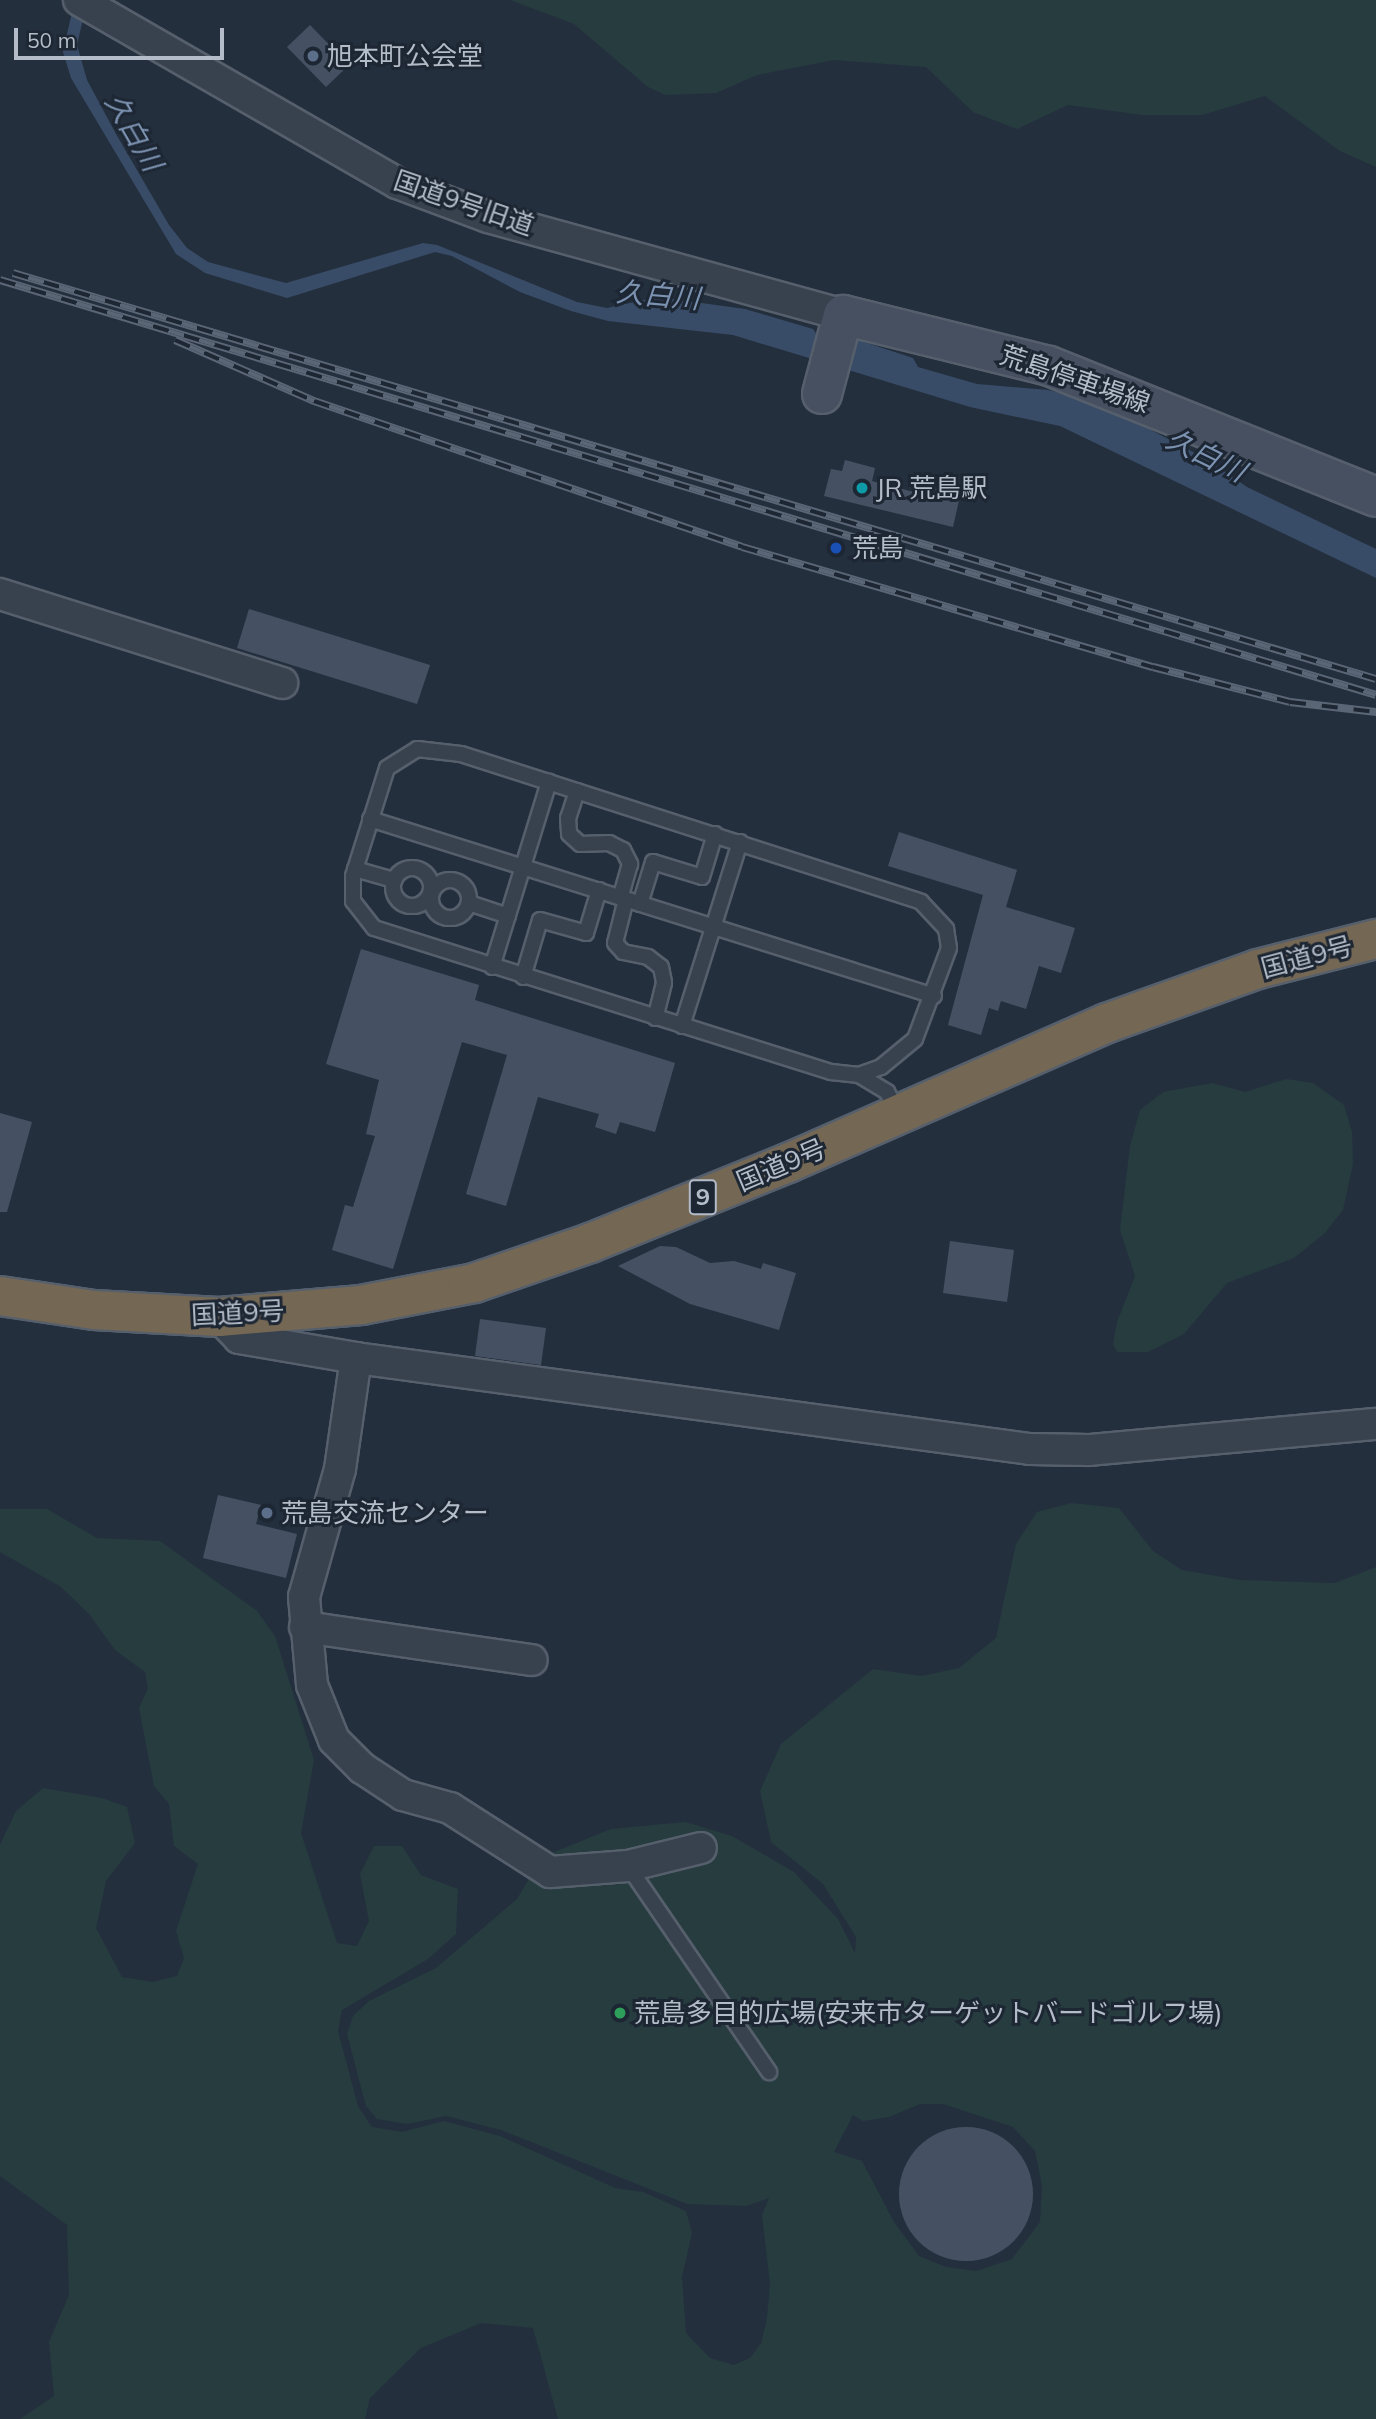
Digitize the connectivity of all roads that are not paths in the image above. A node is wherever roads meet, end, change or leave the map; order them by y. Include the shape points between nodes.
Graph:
1 (91, 3) edge
2 (841, 324) junction
3 (825, 383) dead end
4 (1376, 497) edge
5 (0, 594) edge
6 (282, 683) dead end
7 (549, 782) junction
8 (577, 791) junction
9 (370, 819) junction
10 (715, 834) junction
11 (740, 842) junction
12 (523, 867) junction
13 (355, 869) junction
14 (394, 880) junction
15 (599, 890) junction
16 (431, 892) junction
17 (629, 900) junction
18 (469, 903) junction
19 (508, 916) junction
20 (713, 926) junction
21 (1376, 939) edge
22 (492, 967) junction
23 (523, 977) junction
24 (934, 996) junction
25 (655, 1018) junction
26 (682, 1026) junction
27 (859, 1075) junction
28 (899, 1114) junction
29 (0, 1296) edge
30 (219, 1317) junction
31 (356, 1358) junction
32 (1376, 1424) edge
33 (305, 1628) junction
34 (532, 1660) dead end
35 (701, 1848) dead end
36 (628, 1867) junction
37 (769, 2072) dead end

1 - 2 street, 国道9号旧道 via 397,183 488,218
2 - 3 main road
2 - 4 main road, 荒島停車場線 via 1049,366
5 - 6 street
7 - 8 lane
7 - 9 lane via 461,754 417,749 387,768
7 - 12 lane
8 - 10 lane
8 - 17 lane via 568,818 569,834 580,844 608,843 623,850 630,864
9 - 12 lane
9 - 13 lane
10 - 11 lane
10 - 17 lane via 702,877 653,863
11 - 20 lane
11 - 24 lane via 921,902 946,929 949,948
12 - 15 lane
12 - 19 lane
13 - 14 lane
13 - 22 lane via 353,901 374,928
14 - 16 lane via 409,868 422,870 430,879
14 - 16 lane via 397,900 408,906 420,905
15 - 17 lane
15 - 23 lane via 586,933 540,920
16 - 18 lane via 440,882 453,880 464,886
16 - 18 lane via 434,911 445,918 462,914
17 - 20 lane
17 - 25 lane via 615,943 623,952 648,957 661,967 664,983
18 - 19 lane
19 - 22 lane
20 - 24 lane
20 - 26 lane
21 - 28 highway, 国道9号 / 9 via 1258,969 1107,1023
22 - 23 lane
23 - 25 lane
24 - 27 lane via 915,1039 900,1056
25 - 26 lane
26 - 27 lane via 831,1072
27 - 28 lane via 887,1092
28 - 30 highway, 国道9号 / 9 via 602,1238 474,1283 361,1305
29 - 30 highway, 国道9号 / 9 via 94,1310
30 - 31 street via 239,1338
31 - 32 street via 1030,1449 1089,1450
31 - 33 street via 340,1469 304,1597
33 - 34 street
33 - 36 street via 319,1713 334,1740 362,1768 403,1795 450,1808 484,1826 550,1872
35 - 36 street
36 - 37 lane

